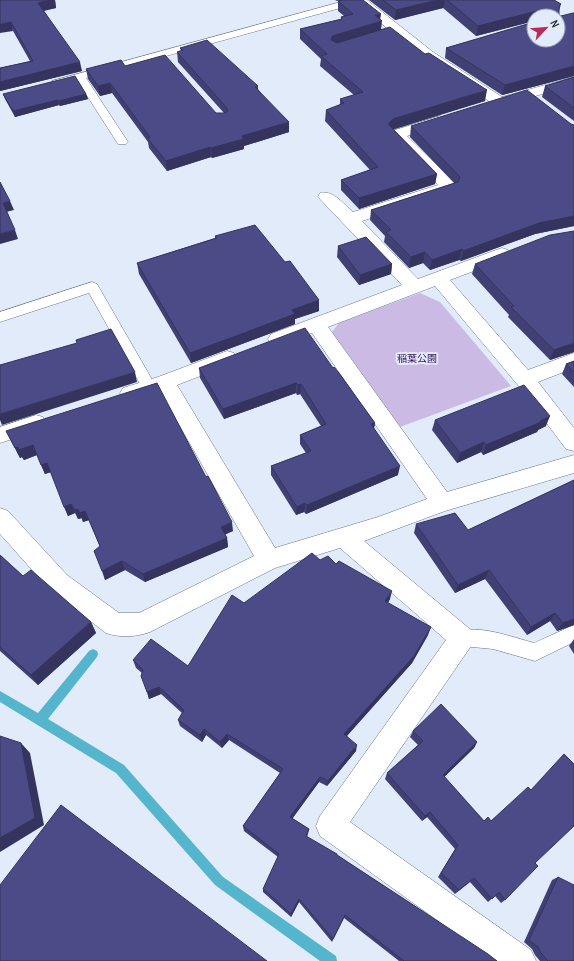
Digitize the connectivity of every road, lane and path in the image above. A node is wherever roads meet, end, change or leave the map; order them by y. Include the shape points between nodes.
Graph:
1 (359, 0) edge
2 (397, 30) junction
3 (384, 34) edge
4 (443, 50) dead end
5 (163, 53) junction
6 (428, 55) junction
7 (173, 64) edge
8 (80, 78) junction
9 (574, 81) edge
10 (44, 86) edge
11 (500, 102) junction
12 (478, 109) edge
13 (456, 116) edge
14 (122, 142) dead end
15 (326, 196) dead end
16 (350, 219) junction
17 (520, 248) edge
18 (438, 278) junction
19 (415, 287) junction
20 (0, 317) edge
21 (316, 324) junction
22 (574, 360) edge
23 (524, 379) junction
24 (157, 384) junction
25 (112, 399) edge
26 (52, 418) edge
27 (0, 435) edge
28 (574, 443) edge
29 (574, 464) edge
30 (442, 503) junction
31 (0, 518) edge
32 (344, 538) junction
33 (269, 560) junction
34 (574, 634) edge
35 (462, 638) junction
36 (520, 961) edge

1 - 2 street
1 - 5 lane
2 - 3 lane
2 - 6 street
4 - 6 street
5 - 7 lane
5 - 8 lane
6 - 11 street
8 - 10 lane
8 - 14 lane
9 - 11 street via 535,99
11 - 12 street
13 - 16 street via 397,134 449,187
15 - 16 street
16 - 19 street
17 - 18 street
18 - 19 street
18 - 23 street
19 - 21 street
20 - 24 lane via 92,287
21 - 24 street
21 - 30 street
22 - 23 street
23 - 28 street
24 - 25 street
24 - 33 street
26 - 27 street
29 - 30 street
30 - 32 street
31 - 33 street via 59,583 115,625 141,624
32 - 33 street
32 - 35 street
34 - 35 lane via 535,652 493,640
35 - 36 street via 330,826

